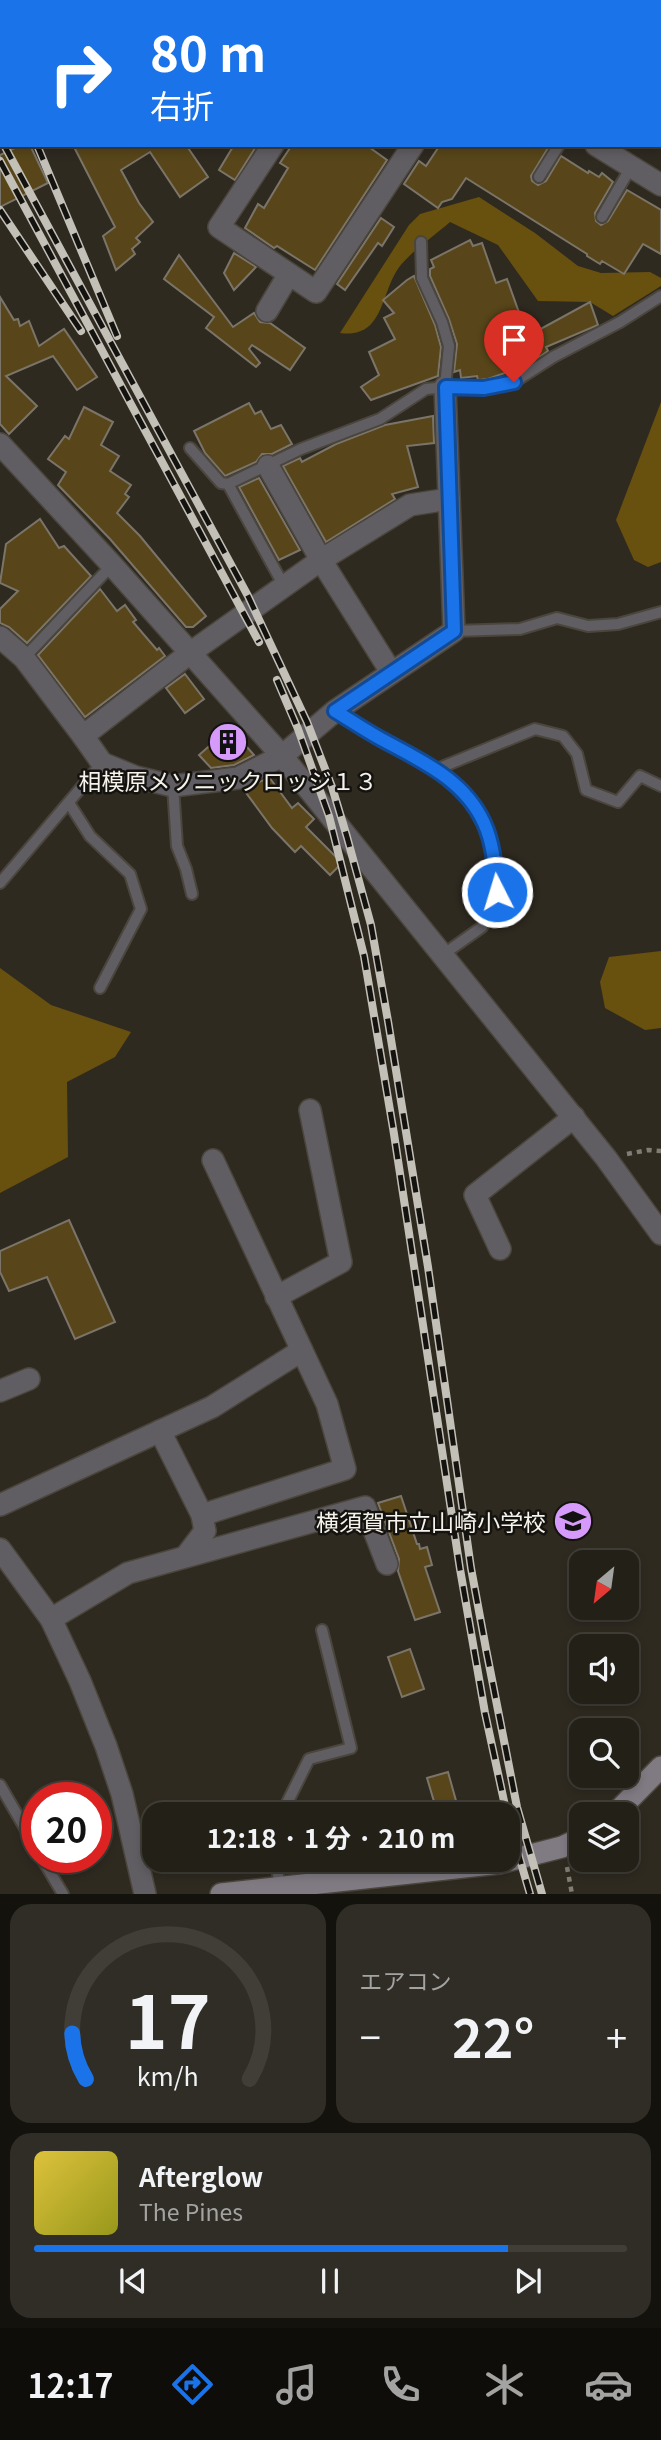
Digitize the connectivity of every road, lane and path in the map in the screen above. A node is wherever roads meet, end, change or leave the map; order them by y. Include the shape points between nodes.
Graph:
1 (272, 147) edge
2 (409, 147) edge
3 (558, 147) edge
4 (599, 147) edge
5 (631, 167) junction
6 (539, 177) dead end
7 (661, 185) edge
8 (601, 218) dead end
9 (421, 242) dead end
10 (289, 274) junction
11 (661, 296) edge
12 (267, 311) dead end
13 (446, 387) junction
14 (190, 448) dead end
15 (4, 456) edge
16 (268, 466) junction
17 (228, 484) junction
18 (449, 499) junction
19 (321, 560) junction
20 (113, 565) junction
21 (284, 586) junction
22 (661, 612) edge
23 (454, 631) junction
24 (0, 637) edge
25 (190, 653) junction
26 (24, 658) junction
27 (391, 672) junction
28 (335, 711) junction
29 (83, 736) junction
30 (282, 756) junction
31 (102, 763) junction
32 (437, 769) junction
33 (173, 786) junction
34 (661, 786) edge
35 (69, 803) junction
36 (0, 883) edge
37 (192, 894) dead end
38 (441, 956) junction
39 (100, 988) dead end
40 (310, 1110) dead end
41 (574, 1117) junction
42 (661, 1151) edge
43 (606, 1158) junction
44 (213, 1160) dead end
45 (661, 1234) edge
46 (500, 1249) dead end
47 (276, 1297) junction
48 (301, 1351) junction
49 (29, 1379) dead end
50 (0, 1391) edge
51 (160, 1431) junction
52 (0, 1505) edge
53 (202, 1516) junction
54 (0, 1549) edge
55 (187, 1556) junction
56 (387, 1564) dead end
57 (51, 1619) junction
58 (322, 1630) dead end
59 (661, 1767) edge
60 (0, 1785) edge
61 (288, 1802) edge
62 (627, 1802) edge
63 (21, 1821) edge
64 (569, 1844) edge
65 (277, 1872) edge
66 (51, 1873) edge
67 (279, 1887) junction
68 (63, 1894) edge
69 (145, 1894) edge
70 (221, 1894) edge

1 - 10 street via 219,227
2 - 10 street via 316,292
3 - 6 lane
4 - 5 street
5 - 7 street
5 - 8 lane
9 - 13 lane via 422,278 449,346
10 - 12 street
11 - 13 lane via 514,382 484,388
13 - 16 lane via 426,389 380,419
13 - 18 street
14 - 17 lane via 221,483
15 - 20 street
16 - 17 lane
16 - 19 street
17 - 21 lane
18 - 19 street via 410,505
18 - 23 street
19 - 21 street
19 - 27 street
20 - 25 street
20 - 26 lane
21 - 25 street
22 - 23 lane via 618,624 588,626 557,618 520,629
23 - 27 street
24 - 26 street
25 - 29 street
25 - 30 street
26 - 29 street
27 - 28 street
28 - 30 street
28 - 32 lane
29 - 31 street
30 - 33 street via 238,778
30 - 38 street
31 - 33 street
31 - 35 lane
32 - 34 lane via 535,729 563,736 577,754 586,790 618,802 640,776
32 - 38 lane via 463,791 484,822 494,855 497,892 482,927
33 - 37 lane via 177,846
35 - 36 lane
35 - 39 lane via 90,836 130,874 141,909
38 - 41 street
40 - 47 street via 341,1262
41 - 43 street
41 - 46 street via 475,1195
42 - 43 path
43 - 45 street
44 - 47 street
47 - 48 street
48 - 51 street via 212,1407
48 - 53 street via 327,1404 345,1469
49 - 50 street
51 - 52 street
51 - 53 street
53 - 55 street via 205,1531
54 - 57 street
55 - 56 street via 365,1507
55 - 57 street via 128,1573
57 - 69 street via 106,1746
58 - 61 lane via 351,1748 309,1759
59 - 62 street
60 - 63 lane
64 - 67 street via 500,1863
65 - 67 lane
66 - 68 lane
67 - 70 street

